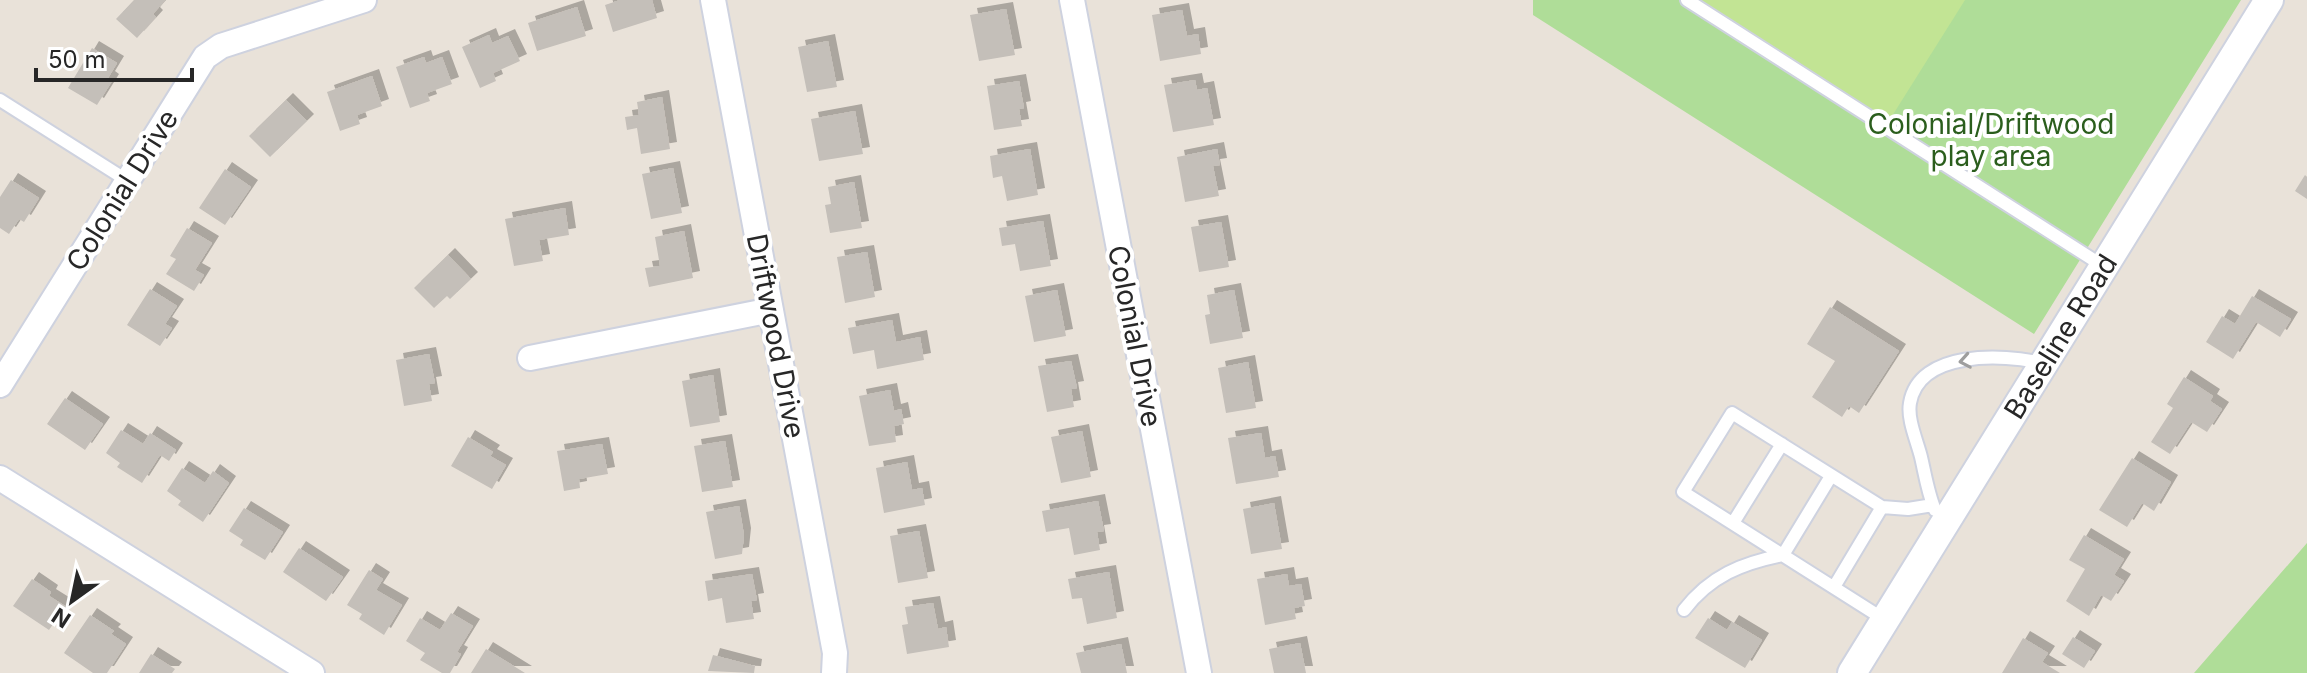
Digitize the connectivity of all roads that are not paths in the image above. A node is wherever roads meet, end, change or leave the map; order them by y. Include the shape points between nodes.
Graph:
1 (364, 0) edge
2 (713, 0) edge
3 (1072, 0) edge
4 (1687, 0) edge
5 (2269, 0) edge
6 (0, 100) edge
7 (128, 181) junction
8 (2103, 266) junction
9 (771, 310) junction
10 (530, 358) dead end
11 (2042, 363) junction
12 (0, 385) edge
13 (1782, 444) junction
14 (1831, 476) junction
15 (0, 478) edge
16 (1882, 507) junction
17 (1938, 516) junction
18 (1733, 523) junction
19 (1783, 555) junction
20 (1834, 587) junction
21 (1684, 610) dead end
22 (1885, 620) junction
23 (312, 673) edge
24 (834, 673) edge
25 (1199, 673) edge
26 (1852, 673) edge

1 - 7 street, Colonial Drive via 205,57
2 - 9 street, Driftwood Drive
3 - 25 street, Colonial Drive
4 - 8 lane
5 - 8 street, Baseline Road
6 - 7 lane
7 - 12 street, Colonial Drive
8 - 11 street, Baseline Road
9 - 10 street
9 - 24 street, Driftwood Drive via 835,653
11 - 17 street, Baseline Road
11 -> 17 lane via 1992,357 1923,376 1910,413
13 - 14 lane
13 - 18 lane
13 - 18 lane via 1732,413 1683,492
14 - 16 lane
14 - 19 lane
15 - 23 street
16 - 17 lane
16 - 20 lane
17 - 22 street, Baseline Road
18 - 19 lane
19 - 20 lane
19 - 21 lane via 1733,568 1697,593
20 - 22 lane
22 - 26 street, Baseline Road

